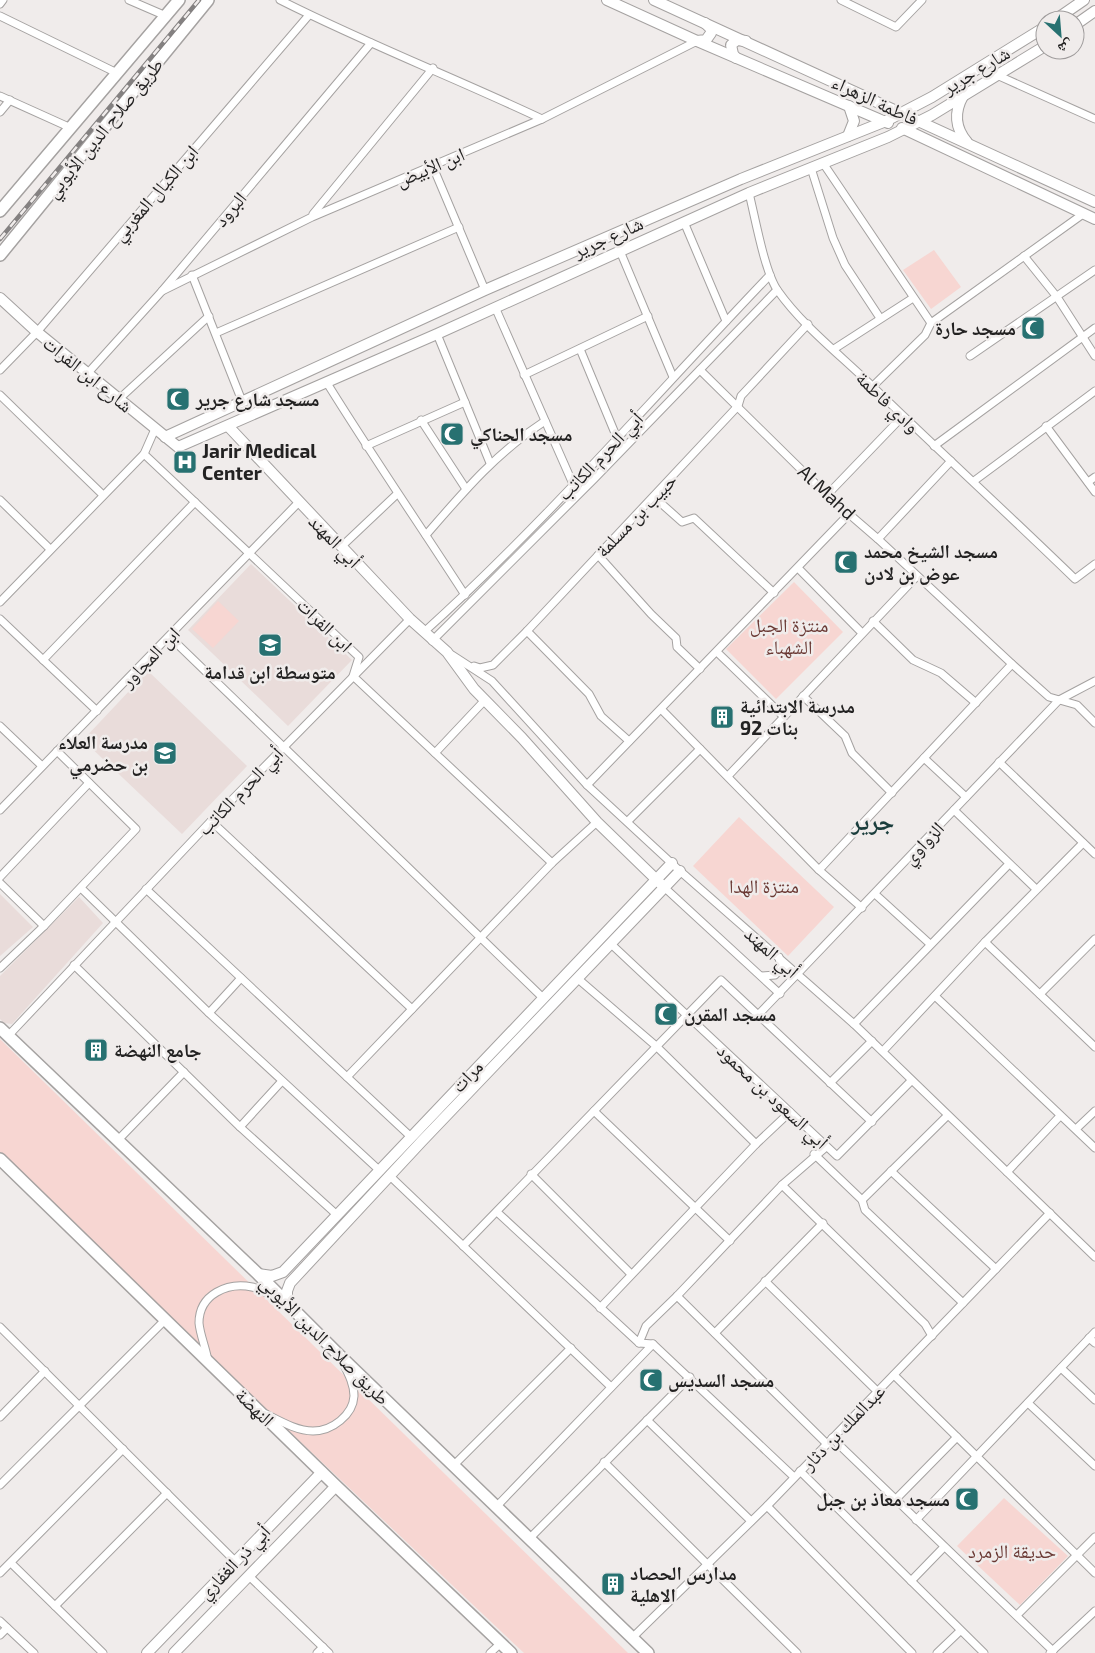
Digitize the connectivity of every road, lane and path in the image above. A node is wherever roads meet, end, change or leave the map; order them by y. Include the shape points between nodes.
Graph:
1 (3, 0) edge
2 (129, 0) edge
3 (180, 0) edge
4 (208, 0) edge
5 (280, 0) edge
6 (608, 0) edge
7 (654, 0) edge
8 (841, 0) edge
9 (922, 0) edge
10 (1084, 0) edge
11 (0, 4) edge
12 (1070, 10) edge
13 (309, 15) junction
14 (0, 16) edge
15 (166, 16) junction
16 (704, 22) junction
17 (1035, 33) edge
18 (697, 41) junction
19 (746, 41) junction
20 (370, 43) junction
21 (1035, 53) edge
22 (736, 58) junction
23 (433, 68) junction
24 (117, 73) junction
25 (999, 76) junction
26 (0, 96) edge
27 (963, 96) junction
28 (10, 100) junction
29 (926, 101) junction
30 (885, 104) junction
31 (849, 106) junction
32 (0, 112) edge
33 (903, 113) junction
34 (932, 115) junction
35 (542, 119) junction
36 (1095, 120) edge
37 (879, 121) junction
38 (920, 122) junction
39 (932, 127) junction
40 (71, 128) junction
41 (904, 130) junction
42 (848, 136) junction
43 (925, 139) junction
44 (878, 142) junction
45 (968, 142) junction
46 (823, 163) junction
47 (433, 166) junction
48 (811, 168) junction
49 (749, 193) junction
50 (1095, 202) edge
51 (0, 211) edge
52 (1083, 214) junction
53 (312, 217) junction
54 (1095, 219) edge
55 (684, 222) junction
56 (459, 227) junction
57 (620, 250) junction
58 (0, 255) edge
59 (1024, 256) junction
60 (1095, 270) edge
61 (192, 275) junction
62 (770, 275) junction
63 (485, 290) junction
64 (777, 290) junction
65 (162, 291) junction
66 (1057, 297) junction
67 (0, 298) edge
68 (913, 298) junction
69 (495, 307) junction
70 (209, 316) junction
71 (648, 316) junction
72 (880, 318) junction
73 (726, 321) junction
74 (932, 323) junction
75 (808, 324) junction
76 (1095, 328) edge
77 (37, 332) junction
78 (216, 333) junction
79 (437, 334) junction
80 (1082, 337) junction
81 (580, 349) junction
82 (834, 349) junction
83 (970, 356) dead end
84 (1095, 356) edge
85 (0, 370) edge
86 (700, 370) junction
87 (87, 374) junction
88 (524, 375) junction
89 (673, 377) junction
90 (327, 382) junction
91 (872, 387) junction
92 (1095, 391) edge
93 (0, 395) edge
94 (118, 400) junction
95 (242, 401) junction
96 (464, 402) junction
97 (738, 406) junction
98 (902, 417) junction
99 (421, 420) junction
100 (545, 420) junction
101 (228, 426) junction
102 (1046, 426) junction
103 (155, 428) junction
104 (165, 437) junction
105 (617, 438) junction
106 (366, 446) junction
107 (934, 446) junction
108 (178, 447) joint
109 (144, 454) junction
110 (951, 461) junction
111 (490, 463) junction
112 (1095, 477) edge
113 (974, 481) junction
114 (1088, 482) junction
115 (573, 484) junction
116 (466, 489) junction
117 (1095, 492) edge
118 (397, 494) junction
119 (103, 495) junction
120 (827, 495) junction
121 (654, 497) junction
122 (0, 500) edge
123 (195, 502) junction
124 (298, 503) junction
125 (849, 514) junction
126 (426, 535) junction
127 (878, 539) junction
128 (341, 547) junction
129 (50, 549) junction
130 (250, 554) junction
131 (598, 555) junction
132 (1095, 564) edge
133 (798, 568) junction
134 (917, 576) junction
135 (774, 594) junction
136 (465, 595) junction
137 (0, 602) edge
138 (410, 619) junction
139 (0, 620) edge
140 (873, 622) junction
141 (527, 631) junction
142 (424, 632) junction
143 (862, 633) junction
144 (170, 637) junction
145 (432, 640) junction
146 (447, 652) junction
147 (717, 652) junction
148 (43, 660) junction
149 (1012, 664) junction
150 (700, 669) junction
151 (354, 676) junction
152 (1095, 682) edge
153 (803, 696) junction
154 (485, 700) junction
155 (1059, 700) junction
156 (976, 704) junction
157 (97, 710) junction
158 (662, 710) junction
159 (783, 716) junction
160 (1095, 723) edge
161 (0, 726) edge
162 (629, 741) junction
163 (284, 746) junction
164 (700, 749) junction
165 (58, 751) junction
166 (435, 752) junction
167 (924, 758) junction
168 (999, 762) junction
169 (42, 766) junction
170 (728, 776) junction
171 (89, 783) junction
172 (587, 785) junction
173 (892, 793) junction
174 (966, 797) junction
175 (0, 810) edge
176 (954, 810) junction
177 (211, 821) junction
178 (597, 822) junction
179 (628, 822) junction
180 (1083, 843) junction
181 (1095, 854) edge
182 (552, 863) junction
183 (672, 863) junction
184 (1009, 864) junction
185 (818, 870) junction
186 (680, 871) junction
187 (0, 877) edge
188 (656, 879) junction
189 (0, 883) edge
190 (81, 888) junction
191 (665, 888) junction
192 (146, 889) junction
193 (1036, 890) junction
194 (875, 894) junction
195 (637, 900) junction
196 (646, 907) junction
197 (862, 908) junction
198 (115, 923) junction
199 (44, 926) junction
200 (483, 938) junction
201 (1095, 939) edge
202 (985, 942) junction
203 (610, 943) junction
204 (930, 944) junction
205 (779, 958) junction
206 (74, 965) junction
207 (0, 968) edge
208 (798, 975) junction
209 (762, 976) junction
210 (241, 978) junction
211 (577, 978) junction
212 (780, 994) junction
213 (1040, 994) junction
214 (934, 996) junction
215 (542, 997) junction
216 (412, 1009) junction
217 (209, 1013) junction
218 (686, 1014) junction
219 (758, 1015) junction
220 (854, 1024) junction
221 (4, 1032) edge
222 (872, 1041) junction
223 (656, 1046) junction
224 (1095, 1048) edge
225 (883, 1052) junction
226 (184, 1072) junction
227 (347, 1077) junction
228 (282, 1081) junction
229 (912, 1081) junction
230 (830, 1083) junction
231 (594, 1111) junction
232 (790, 1112) junction
233 (1095, 1112) edge
234 (947, 1116) junction
235 (1060, 1116) junction
236 (872, 1122) junction
237 (240, 1127) junction
238 (1076, 1129) junction
239 (410, 1136) junction
240 (118, 1140) junction
241 (756, 1144) junction
242 (826, 1147) junction
243 (1095, 1148) edge
244 (814, 1154) junction
245 (2, 1166) edge
246 (379, 1170) junction
247 (891, 1171) junction
248 (1007, 1172) junction
249 (531, 1174) junction
250 (391, 1177) junction
251 (782, 1185) junction
252 (862, 1200) junction
253 (695, 1208) junction
254 (497, 1212) junction
255 (1050, 1213) junction
256 (336, 1214) junction
257 (823, 1224) junction
258 (730, 1241) junction
259 (463, 1246) junction
260 (1095, 1257) edge
261 (296, 1258) junction
262 (306, 1266) junction
263 (996, 1269) junction
264 (258, 1274) junction
265 (631, 1274) junction
266 (765, 1281) junction
267 (677, 1296) junction
268 (963, 1303) junction
269 (287, 1304) junction
270 (600, 1308) junction
271 (165, 1320) junction
272 (0, 1326) edge
273 (716, 1332) junction
274 (1095, 1332) edge
275 (932, 1336) junction
276 (1092, 1340) edge
277 (639, 1344) junction
278 (653, 1344) junction
279 (571, 1348) junction
280 (341, 1356) junction
281 (209, 1362) junction
282 (1061, 1368) junction
283 (45, 1371) junction
284 (894, 1375) junction
285 (690, 1377) junction
286 (611, 1387) junction
287 (877, 1391) junction
288 (1095, 1400) edge
289 (1028, 1403) junction
290 (79, 1406) junction
291 (257, 1409) junction
292 (0, 1417) edge
293 (647, 1420) junction
294 (957, 1437) junction
295 (832, 1438) junction
296 (827, 1444) junction
297 (123, 1449) junction
298 (977, 1456) junction
299 (604, 1462) junction
300 (453, 1466) junction
301 (1095, 1466) edge
302 (800, 1471) junction
303 (322, 1472) junction
304 (794, 1478) junction
305 (0, 1485) edge
306 (308, 1486) junction
307 (336, 1486) junction
308 (167, 1493) junction
309 (896, 1499) junction
310 (321, 1501) junction
311 (767, 1506) junction
312 (496, 1507) junction
313 (916, 1520) junction
314 (751, 1521) junction
315 (1095, 1537) edge
316 (530, 1538) junction
317 (944, 1547) junction
318 (1077, 1555) junction
319 (235, 1561) junction
320 (11, 1563) junction
321 (708, 1564) junction
322 (1095, 1573) edge
323 (0, 1574) edge
324 (249, 1576) junction
325 (911, 1581) junction
326 (55, 1606) junction
327 (1095, 1611) edge
328 (1017, 1615) junction
329 (0, 1621) edge
330 (7, 1628) junction
331 (960, 1631) junction
332 (0, 1636) edge
333 (632, 1638) junction
334 (501, 1643) junction
335 (323, 1647) junction
336 (1051, 1652) edge
337 (34, 1653) edge
338 (102, 1653) edge
339 (146, 1653) edge
340 (174, 1653) edge
341 (317, 1653) edge
342 (329, 1653) edge
343 (490, 1653) edge
344 (511, 1653) edge
345 (648, 1653) edge
346 (797, 1653) edge
347 (912, 1653) edge
348 (937, 1653) edge
349 (984, 1653) edge

1 - 11 street
2 - 15 street
3 - 15 main road, طريق صلاح الدين الأيوبي
4 - 58 main road, طريق صلاح الدين الأيوبي
5 - 13 street
6 - 18 main road
7 - 16 main road, فاطمة الزهراء
8 - 9 street via 896,27
10 - 12 main road
13 - 20 street
13 - 77 street, ابن الكيال المغربي
14 - 24 street
15 - 24 main road, طريق صلاح الدين الأيوبي
16 - 18 main road via 711,33 706,40
16 - 19 main road, فاطمة الزهراء
17 - 29 main road, شارع جرير
18 - 22 main road
18 - 35 street, ابن الأبيض
19 - 22 main road via 738,40 731,45
19 - 30 main road, فاطمة الزهراء
20 - 23 street
20 - 65 street, البرود
21 - 25 main road, شارع جرير
22 - 31 main road
23 - 35 street
23 - 53 street
24 - 40 main road, طريق صلاح الدين الأيوبي
25 - 27 main road, شارع جرير
25 - 36 street
26 - 28 street
27 - 34 main road, شارع جرير
27 - 45 main road via 957,109 957,124
28 - 32 street
28 - 40 street
29 - 33 main road, شارع جرير
29 - 34 main road via 920,106 920,114
30 - 33 main road, فاطمة الزهراء
30 - 37 main road via 890,116
31 - 37 main road
31 - 42 main road via 854,121
33 - 37 main road, شارع جرير
33 - 38 main road, فاطمة الزهراء
34 - 38 main road, شارع جرير
35 - 47 street, ابن الأبيض
37 - 41 main road
37 - 42 main road, شارع جرير
37 - 44 main road via 888,131
38 - 39 main road, فاطمة الزهراء
38 - 41 main road, شارع جرير
39 - 43 main road via 920,130
39 - 45 main road, فاطمة الزهراء
40 - 51 main road, طريق صلاح الدين الأيوبي
41 - 43 main road
41 - 44 main road, شارع جرير
42 - 63 main road, شارع جرير
43 - 52 main road
44 - 46 main road, شارع جرير
45 - 50 main road, فاطمة الزهراء
46 - 48 main road, شارع جرير
46 - 68 street
47 - 53 street, ابن الأبيض
47 - 56 street
48 - 49 main road, شارع جرير
48 - 72 street via 845,265
49 - 55 main road, شارع جرير
49 - 62 street, وادي فاطمة
52 - 54 main road
52 - 59 street
53 - 61 street, ابن الأبيض
55 - 57 main road, شارع جرير
55 - 73 street
56 - 63 street
56 - 78 street
57 - 69 main road, شارع جرير
57 - 71 street
59 - 66 street
59 - 74 street
60 - 66 street
61 - 65 street, ابن الأبيض
61 - 70 street
62 - 64 street, وادي فاطمة
62 - 73 street, أبي الحرم الكاتب
63 - 95 main road, شارع جرير
64 - 75 street, وادي فاطمة
64 - 86 street, أبي الحرم الكاتب
65 - 87 street, البرود
66 - 80 street
66 - 83 street
67 - 77 main road, شارع ابن الفرات
68 - 72 street
68 - 74 street
69 - 79 main road, شارع جرير
69 - 88 street
70 - 78 street
70 - 94 street
71 - 81 street
71 - 89 street
72 - 82 street
73 - 89 street, أبي الحرم الكاتب
74 - 91 street via 925,335
75 - 82 street, وادي فاطمة
75 - 97 street, حبيب بن مسلمة via 741,396
76 - 80 street
77 - 85 street, ابن الكيال المغربي
77 - 87 main road, شارع ابن الفرات
78 - 95 street
79 - 90 main road, شارع جرير
79 - 96 street
80 - 84 street
80 - 107 street
81 - 88 street
81 - 105 street
82 - 91 street, وادي فاطمة
86 - 97 street, Al Mahd
86 - 145 street, أبي الحرم الكاتب
87 - 94 main road, شارع ابن الفرات
88 - 100 street
89 - 105 street, أبي الحرم الكاتب
90 - 101 main road, شارع جرير
90 - 106 street
91 - 98 street, وادي فاطمة
92 - 102 street
93 - 119 street
94 - 103 main road, شارع ابن الفرات
95 - 104 main road, شارع جرير
96 - 99 street
96 - 111 street
97 - 120 street, Al Mahd
97 - 121 street, حبيب بن مسلمة
98 - 107 street, وادي فاطمة
98 - 120 street
99 - 106 street
99 - 116 street
100 - 111 street
100 - 115 street
101 - 108 main road, شارع جرير
101 - 124 main road, أبي المهند
102 - 113 street
102 - 114 street
103 - 104 main road, شارع ابن الفرات
103 - 109 street
104 - 108 main road, شارع ابن الفرات
105 - 115 street, أبي الحرم الكاتب
106 - 118 street
107 - 110 street, وادي فاطمة
109 - 119 street
109 - 123 street, ابن الفرات
110 - 113 street, وادي فاطمة
110 - 127 street
111 - 116 street
112 - 114 street
113 - 132 street, وادي فاطمة via 1075,579
114 - 117 street
115 - 136 street, أبي الحرم الكاتب
116 - 126 street
118 - 126 street
118 - 128 street
119 - 129 street
120 - 125 street, Al Mahd
121 - 131 street, حبيب بن مسلمة
121 - 135 street via 682,522 694,518
122 - 129 street
123 - 130 street, ابن الفرات
123 - 148 street
124 - 128 main road, أبي المهند
124 - 130 street, ابن المجاور
125 - 127 street, Al Mahd
125 - 133 street
126 - 136 street
127 - 134 street, Al Mahd
128 - 138 main road, أبي المهند
129 - 137 street
130 - 144 street, ابن المجاور
130 - 151 street, ابن الفرات via 359,657
131 - 141 street, حبيب بن مسلمة
131 - 150 street via 676,638 677,647
133 - 135 street
133 - 143 street
134 - 140 street
134 - 149 street, Al Mahd
135 - 147 street
136 - 142 street, أبي الحرم الكاتب
138 - 142 main road, أبي المهند
138 - 151 street, أبي الحرم الكاتب
139 - 148 street
140 - 143 street
140 - 156 street via 913,660 941,673
141 - 146 street, حبيب بن مسلمة via 493,665 480,668
141 - 162 street via 589,694 601,716
142 - 145 main road, أبي المهند
143 - 153 street
144 - 157 street, ابن المجاور
144 - 163 street
145 - 146 main road, أبي المهند
146 - 154 main road, أبي المهند
146 - 172 street, أبي المهند via 492,682
147 - 150 street
147 - 159 street
148 - 157 street
149 - 155 street, Al Mahd via 1049,697
149 - 156 street
150 - 158 street
151 - 163 street, أبي الحرم الكاتب
151 - 166 street, ابن الفرات
152 - 155 street, الزواوي
153 - 159 street
153 - 173 street via 845,736 852,753
154 - 166 street
154 - 178 main road, أبي المهند
155 - 160 street, Al Mahd via 1077,705
155 - 168 street, الزواوي
156 - 167 street
157 - 165 street, ابن المجاور
158 - 162 street
158 - 164 street
159 - 170 street
161 - 169 street
162 - 172 street
163 - 177 street, أبي الحرم الكاتب
163 - 200 street
164 - 170 street
164 - 179 street
165 - 169 street, ابن المجاور
165 - 171 street
166 - 182 street, ابن الفرات
167 - 173 street
167 - 174 street
168 - 174 street, الزواوي
168 - 180 street
169 - 175 street, ابن المجاور
170 - 185 street
171 - 187 street
171 - 190 street via 136,829
172 - 179 street, أبي المهند
173 - 185 street
174 - 176 street, الزواوي
176 - 184 street
176 - 194 street, الزواوي
177 - 192 street, أبي الحرم الكاتب
177 - 216 street
178 - 182 street
178 - 188 main road, أبي المهند
179 - 183 street, أبي المهند
180 - 181 street
180 - 193 street
182 - 200 street
183 - 186 street, أبي المهند
183 - 188 main road, مرات
184 - 193 street
184 - 204 street
185 - 197 street
186 - 191 main road, مرات
186 - 205 street, أبي المهند
188 - 191 main road, أبي المهند
188 - 195 main road, مرات
189 - 199 street
190 - 198 street
190 - 199 street
191 - 196 main road, مرات
191 - 209 street, أبي المهند
192 - 198 street, أبي الحرم الكاتب
192 - 210 street
193 - 202 street
194 - 197 street, الزواوي
194 - 204 street
195 - 196 main road via 645,898 648,901
195 - 215 main road, مرات
196 - 203 main road, مرات
197 - 208 street, الزواوي
198 - 206 street, أبي الحرم الكاتب
198 - 217 street
199 - 207 street
200 - 215 street
200 - 216 street
201 - 213 street
202 - 213 street
202 - 214 street
203 - 211 main road, مرات
203 - 218 street, أبي السعود بن محمود
204 - 220 street
205 - 208 street, أبي المهند
205 - 209 street via 781,969 775,975
206 - 221 street, أبي الحرم الكاتب
206 - 226 street
208 - 212 street, الزواوي
208 - 220 street, أبي المهند
209 - 212 street, أبي المهند
210 - 217 street
210 - 227 street
211 - 223 street
211 - 250 main road, مرات
212 - 219 street, الزواوي
213 - 224 street
214 - 225 street
214 - 235 street
215 - 239 main road, مرات
216 - 227 street
217 - 228 street
218 - 219 street via 721,980
218 - 223 street
218 - 232 street, أبي السعود بن محمود
219 - 230 street
220 - 222 street, أبي المهند
221 - 240 main road, طريق صلاح الدين الأيوبي
222 - 225 street, أبي المهند
222 - 230 street
223 - 231 street
223 - 241 street
225 - 229 street, أبي المهند
226 - 237 street
226 - 240 street
227 - 239 street
228 - 237 street
228 - 246 street
229 - 234 street, أبي المهند
229 - 236 street, أبي السعود بن محمود
230 - 236 street
231 - 249 street
231 - 253 street
232 - 241 street
232 - 242 street, أبي السعود بن محمود
233 - 238 street
234 - 247 street
234 - 248 street, أبي المهند
235 - 238 street
235 - 248 street
236 - 242 street, أبي السعود بن محمود via 837,1156
237 - 256 street
238 - 243 street
239 - 246 main road, مرات
240 - 264 main road, طريق صلاح الدين الأيوبي
241 - 253 street
242 - 244 street
244 - 251 street
244 - 252 street
245 - 271 main road, النهضة
246 - 256 main road, مرات
247 - 252 street
247 - 263 street
248 - 255 street, أبي المهند
249 - 254 street
249 - 265 street
250 - 259 street
250 - 262 main road, مرات
251 - 257 street
251 - 258 street
252 - 268 street via 866,1210
253 - 258 street
253 - 265 street
254 - 259 street
254 - 270 street
255 - 260 street, أبي المهند
255 - 263 street, عبدالملك بن دثار
256 - 261 main road, مرات
257 - 266 street
257 - 275 street via 925,1324
258 - 267 street
259 - 279 street
261 - 262 main road via 294,1269
261 - 264 main road, مرات via 280,1274
262 - 269 main road, مرات via 289,1286
263 - 268 street, عبدالملك بن دثار
264 - 269 main road, طريق صلاح الدين الأيوبي
265 - 270 street
266 - 273 street
266 - 287 street
267 - 273 street
267 - 277 street via 646,1326
268 - 275 street, عبدالملك بن دثار
269 - 280 main road, طريق صلاح الدين الأيوبي
269 - 281 street via 254,1288 231,1286 215,1293 202,1308 199,1322
270 - 277 street
271 - 281 main road, النهضة
271 - 290 street
272 - 283 street
273 - 296 street
274 - 276 street
275 - 284 street, عبدالملك بن دثار
276 - 282 street
277 - 278 street
278 - 285 street
278 - 286 street
279 - 286 street
279 - 300 street
280 - 291 street via 353,1385 354,1398 343,1419 332,1426 307,1430 281,1422
280 - 300 main road, طريق صلاح الدين الأيوبي
281 - 291 main road, النهضة
282 - 288 street
282 - 289 street
283 - 290 street
283 - 292 street
284 - 287 street, عبدالملك بن دثار
284 - 294 street
285 - 293 street
285 - 304 street
286 - 312 street
287 - 295 street, عبدالملك بن دثار
289 - 298 street
289 - 301 street
290 - 297 street
290 - 305 street
291 - 303 main road, النهضة
293 - 299 street
293 - 314 street
294 - 298 street
294 - 309 street
295 - 296 street, عبدالملك بن دثار
295 - 309 street
296 - 302 street, عبدالملك بن دثار
297 - 308 street
297 - 320 street
298 - 313 street
298 - 318 street
299 - 316 street
299 - 321 street
300 - 312 main road, طريق صلاح الدين الأيوبي
302 - 304 street, عبدالملك بن دثار
302 - 325 street
303 - 306 main road, أبي ذر الغفاري
303 - 307 main road, النهضة
304 - 311 street, عبدالملك بن دثار
306 - 310 main road via 322,1484
306 - 319 main road, أبي ذر الغفاري
307 - 310 main road, أبي ذر الغفاري
307 - 334 main road, النهضة
308 - 319 street
308 - 326 street
309 - 313 street
310 - 324 main road, أبي ذر الغفاري
311 - 314 street, عبدالملك بن دثار
311 - 347 street
312 - 316 main road, طريق صلاح الدين الأيوبي
313 - 317 street
314 - 321 street, عبدالملك بن دثار
315 - 318 street
316 - 333 main road, طريق صلاح الدين الأيوبي
317 - 325 street
317 - 328 street
318 - 322 street
318 - 328 street
319 - 339 main road, أبي ذر الغفاري
320 - 323 street
320 - 326 street
321 - 333 street, عبدالملك بن دثار
321 - 346 street
324 - 335 street
324 - 340 main road, أبي ذر الغفاري
325 - 331 street
326 - 338 street
327 - 336 street
328 - 336 street
329 - 330 street
330 - 332 street
330 - 337 street
331 - 348 street
331 - 349 street
333 - 345 main road, طريق صلاح الدين الأيوبي
334 - 343 street
334 - 344 main road, النهضة
335 - 341 street
335 - 342 street

